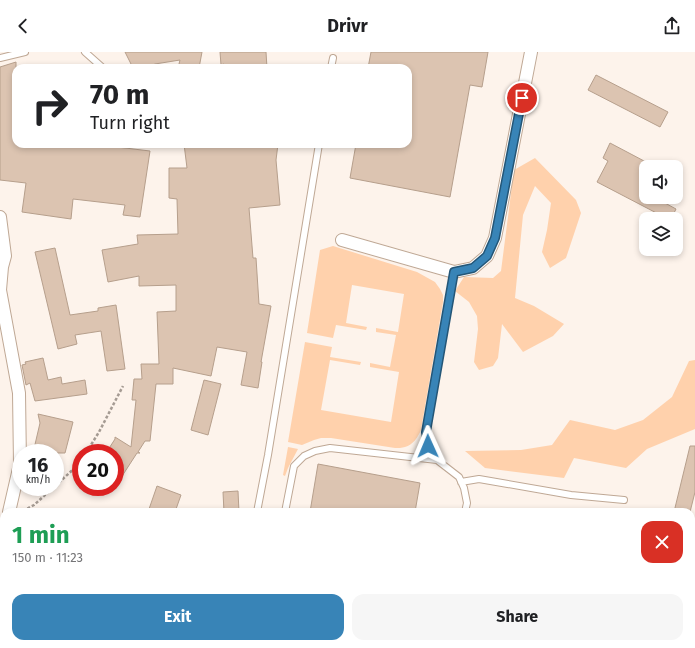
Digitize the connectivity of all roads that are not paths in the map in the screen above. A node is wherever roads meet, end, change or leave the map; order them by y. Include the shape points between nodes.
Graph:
1 (25, 52) edge
2 (84, 52) edge
3 (531, 52) edge
4 (0, 58) edge
5 (333, 58) dead end
6 (98, 64) edge
7 (332, 64) edge
8 (318, 148) edge
9 (0, 217) edge
10 (342, 240) dead end
11 (454, 272) junction
12 (437, 460) junction
13 (461, 482) junction
14 (624, 500) dead end
15 (10, 508) edge
16 (258, 508) edge
17 (286, 508) edge
18 (466, 508) edge

1 - 4 lane
2 - 6 lane
3 - 11 street via 495,238 487,256 473,268
5 - 7 lane
8 - 16 lane
9 - 15 street via 5,256 0,290 19,393 20,464
10 - 11 street
11 - 12 lane via 426,432 428,446
12 - 13 lane via 459,477
12 - 17 lane via 330,448 314,451 294,466
13 - 14 lane via 479,479 571,495
13 - 18 lane via 467,503

